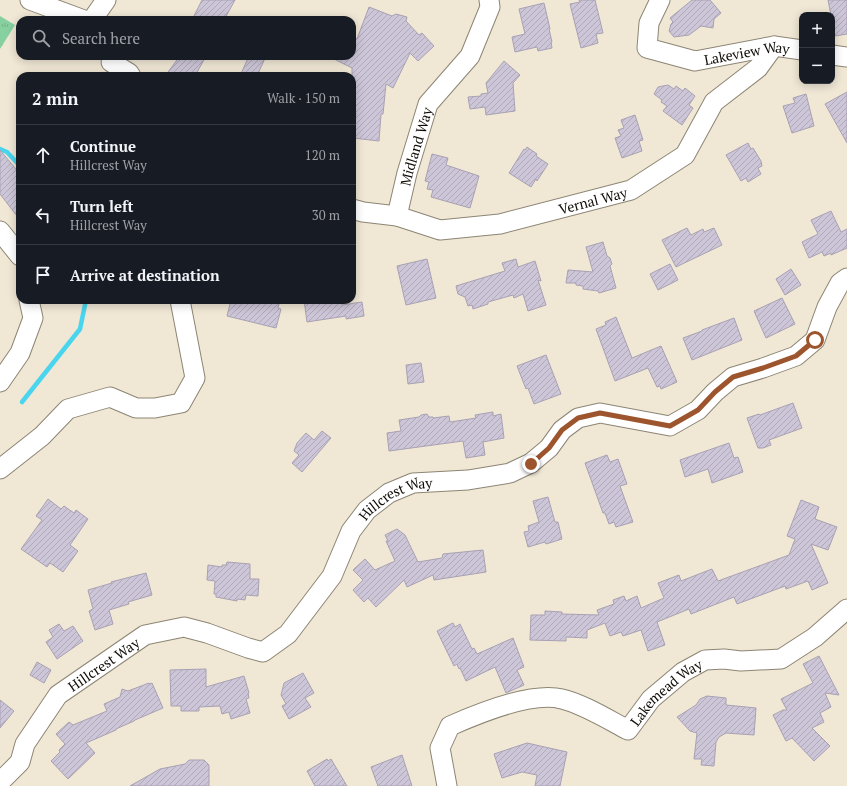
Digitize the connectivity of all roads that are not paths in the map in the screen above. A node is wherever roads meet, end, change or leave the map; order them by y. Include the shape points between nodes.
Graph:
1 (30, 0) edge
2 (106, 0) edge
3 (489, 0) edge
4 (660, 0) edge
5 (73, 16) edge
6 (95, 16) edge
7 (774, 46) junction
8 (799, 50) edge
9 (835, 55) edge
10 (847, 57) edge
11 (112, 65) edge
12 (127, 72) edge
13 (356, 210) edge
14 (397, 216) junction
15 (0, 231) edge
16 (16, 251) edge
17 (847, 278) edge
18 (30, 304) edge
19 (181, 304) edge
20 (0, 382) edge
21 (0, 469) edge
22 (847, 609) edge
23 (0, 782) edge
24 (446, 786) edge

1 - 5 street
2 - 6 street
3 - 14 street, Midland Way via 490,7 470,56 428,104
4 - 7 street, Lakeview Way via 649,24 647,48 694,61
7 - 8 street, Lakeview Way
7 - 14 street, Vernal Way via 758,68 714,102 685,155 631,190 500,224 440,230
9 - 10 street
11 - 12 street
13 - 14 street, Vernal Way
15 - 16 street
17 - 23 street, Hillcrest Way via 840,283 827,307 815,340 796,356 733,377 698,410 670,426 600,413 578,418 562,430 549,448 531,464 510,473 468,480 413,483 389,493 367,510 351,531 332,576 288,634 263,652 184,627 146,636 58,695 25,744 20,762
18 - 20 street via 33,318 20,353
19 - 21 street via 195,378 181,403 155,408 136,408 110,397 68,409 42,436
22 - 24 street, Lakemead Way via 815,637 781,659 705,660 682,672 651,699 628,730 561,698 534,698 484,712 450,726 440,748

